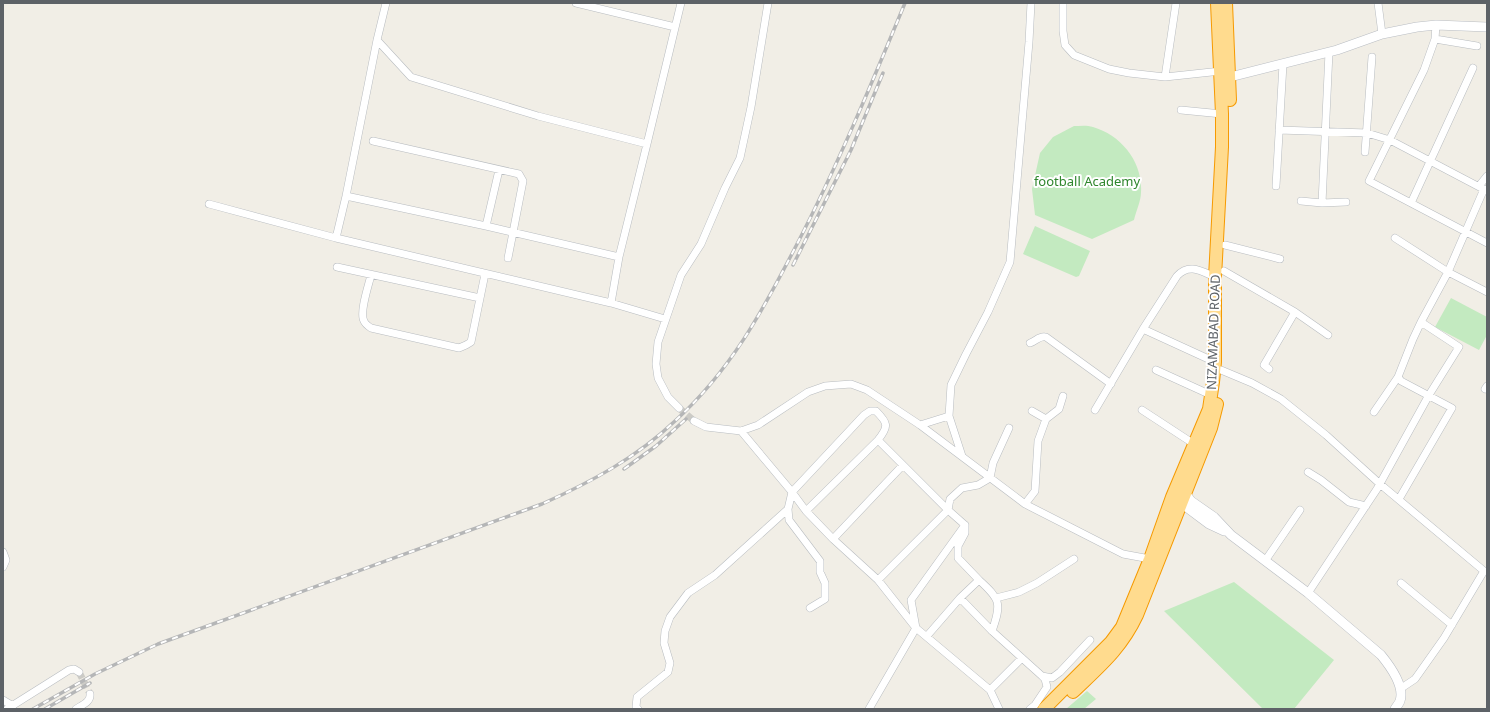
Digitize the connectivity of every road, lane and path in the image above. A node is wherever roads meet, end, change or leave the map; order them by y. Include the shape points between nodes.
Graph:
1 (386, 3) edge
2 (576, 3) edge
3 (681, 3) edge
4 (768, 3) edge
5 (1031, 3) edge
6 (1063, 3) edge
7 (1176, 3) edge
8 (1217, 3) edge
9 (1226, 3) edge
10 (1378, 3) edge
11 (1436, 25) junction
12 (1487, 27) edge
13 (675, 28) junction
14 (1382, 34) junction
15 (1434, 39) junction
16 (378, 40) junction
17 (1477, 46) dead end
18 (1329, 52) junction
19 (1372, 57) dead end
20 (1283, 64) junction
21 (1473, 68) dead end
22 (1225, 74) junction
23 (1165, 77) junction
24 (1181, 110) dead end
25 (1222, 114) junction
26 (1279, 130) junction
27 (1325, 131) junction
28 (1367, 133) junction
29 (1390, 140) junction
30 (373, 141) dead end
31 (647, 144) junction
32 (1365, 152) dead end
33 (1430, 162) junction
34 (499, 170) junction
35 (1487, 176) edge
36 (1276, 186) dead end
37 (1484, 189) edge
38 (346, 196) junction
39 (1301, 201) dead end
40 (1346, 202) dead end
41 (1322, 203) junction
42 (1411, 203) junction
43 (209, 204) dead end
44 (486, 226) junction
45 (513, 232) junction
46 (1464, 232) junction
47 (336, 238) junction
48 (1395, 238) dead end
49 (1487, 243) edge
50 (1225, 245) junction
51 (619, 257) junction
52 (508, 258) dead end
53 (1280, 259) dead end
54 (338, 267) dead end
55 (1448, 272) junction
56 (485, 274) junction
57 (1220, 274) junction
58 (371, 275) junction
59 (1487, 292) edge
60 (480, 298) junction
61 (611, 303) junction
62 (1295, 312) junction
63 (665, 319) junction
64 (1421, 322) junction
65 (1143, 329) junction
66 (1328, 335) dead end
67 (1030, 343) dead end
68 (1218, 366) junction
69 (1269, 369) dead end
70 (1156, 370) dead end
71 (1398, 377) junction
72 (1111, 384) junction
73 (1211, 395) junction
74 (1428, 395) junction
75 (1063, 396) dead end
76 (679, 408) tunnel mouth
77 (1095, 410) dead end
78 (1142, 410) dead end
79 (1032, 411) dead end
80 (1374, 412) dead end
81 (949, 416) junction
82 (1046, 419) junction
83 (694, 421) tunnel mouth
84 (920, 425) junction
85 (1009, 428) dead end
86 (741, 432) junction
87 (878, 440) junction
88 (1194, 444) junction
89 (962, 456) junction
90 (903, 465) junction
91 (1308, 472) dead end
92 (990, 478) junction
93 (1380, 484) junction
94 (792, 492) junction
95 (1179, 498) junction
96 (1399, 499) junction
97 (1025, 504) junction
98 (1366, 506) junction
99 (788, 510) junction
100 (948, 510) junction
101 (1300, 510) dead end
102 (806, 511) junction
103 (965, 526) junction
104 (833, 539) junction
105 (3, 552) edge
106 (1074, 559) dead end
107 (1150, 559) junction
108 (1265, 561) junction
109 (3, 567) edge
110 (878, 580) junction
111 (979, 580) junction
112 (1401, 583) dead end
113 (1308, 594) junction
114 (960, 598) junction
115 (996, 598) junction
116 (810, 608) dead end
117 (1452, 625) junction
118 (916, 628) junction
119 (992, 630) junction
120 (927, 636) junction
121 (1090, 640) dead end
122 (1022, 658) junction
123 (79, 672) dead end
124 (1042, 676) junction
125 (1400, 689) junction
126 (990, 690) junction
127 (90, 694) dead end
128 (3, 700) edge
129 (10, 708) edge
130 (76, 709) edge
131 (638, 709) edge
132 (869, 709) edge
133 (999, 709) edge
134 (1030, 709) edge
135 (1044, 709) edge
136 (1055, 709) edge
137 (1394, 709) edge

1 - 16 street
2 - 13 street
3 - 13 street
4 - 63 street via 740,158 701,244 681,275
5 - 81 street via 1010,262 951,385
6 - 23 street via 1065,45 1074,55 1109,70
7 - 23 street
8 - 22 highway, NIZAMABAD ROAD
9 - 22 highway, NIZAMABAD ROAD
10 - 14 street
11 - 12 main road
11 - 14 main road
11 - 15 street
13 - 31 street
14 - 18 main road
15 - 17 street
15 - 29 street via 1424,70
16 - 31 street via 411,77 538,116
16 - 38 street
18 - 20 main road
18 - 27 street
19 - 28 street
20 - 22 main road
20 - 26 street
21 - 33 street
22 - 23 street
22 - 25 highway, NIZAMABAD ROAD
22 - 50 highway, NIZAMABAD ROAD via 1229,146
24 - 25 street
25 - 57 highway, NIZAMABAD ROAD
26 - 27 street
26 - 36 street
27 - 28 street
27 - 41 street
28 - 29 street
28 - 32 street
29 - 33 street
29 - 42 street via 1369,181
30 - 34 street
31 - 51 street
33 - 37 street
33 - 42 street
34 - 44 street
34 - 45 street via 519,174 523,181
35 - 37 street
37 - 46 street
38 - 44 street
38 - 47 street
39 - 41 street
40 - 41 street
42 - 46 street
43 - 47 street
44 - 45 street
45 - 51 street
45 - 52 street
46 - 49 street
46 - 55 street
47 - 56 street
48 - 55 street
50 - 53 street
50 - 57 highway, NIZAMABAD ROAD
51 - 61 street
54 - 58 street
55 - 59 street
55 - 64 street
56 - 60 street
56 - 61 street
57 - 62 street
57 - 65 street via 1192,269 1181,271
57 - 68 highway, NIZAMABAD ROAD
58 - 60 street
58 - 60 street via 362,313 363,320 371,328 459,348 471,342
61 - 63 street
62 - 66 street
62 - 69 street via 1264,365
63 - 76 street via 658,342 658,378 668,397
64 - 71 street
64 - 74 street via 1459,346
65 - 68 street
65 - 72 street
67 - 72 street via 1040,337 1046,337
68 - 73 highway, NIZAMABAD ROAD
68 - 93 street via 1281,399 1326,435
68 - 95 highway, NIZAMABAD ROAD via 1222,376 1216,411
70 - 73 street
71 - 74 street
71 - 80 street
72 - 77 street
73 - 88 highway, NIZAMABAD ROAD via 1209,409
74 - 93 street
74 - 96 street via 1452,408
75 - 82 street via 1059,409
78 - 88 street
79 - 82 street
81 - 84 street
81 - 89 street
82 - 97 street via 1038,441 1035,491
83 - 86 street via 706,427
84 - 86 street via 867,390 851,384 836,384 808,392 758,425
84 - 89 street
85 - 92 street via 993,463
86 - 94 street
87 - 90 street
87 - 94 street via 884,432 886,423 876,410 873,410 864,415
87 - 102 street
88 - 95 highway, NIZAMABAD ROAD via 1178,483
89 - 92 street
90 - 100 street
90 - 104 street
91 - 98 street via 1349,502
92 - 97 street
92 - 100 street via 978,485 962,488 950,499
93 - 96 street
93 - 98 street
94 - 99 street
94 - 102 street
95 - 107 highway, NIZAMABAD ROAD
95 - 108 main road via 1214,517 1230,535
95 - 136 highway, NIZAMABAD ROAD via 1129,631 1113,654
96 - 117 street via 1484,571
97 - 107 street via 1123,554
98 - 113 street
99 - 116 street via 789,520 820,561 820,572 825,583 825,599
99 - 131 street via 715,575 688,593 670,617 665,631 664,644 670,663 668,672 637,698
100 - 103 street
100 - 110 street
101 - 108 street
102 - 104 street
103 - 111 street via 965,533 958,546 958,558
103 - 118 street via 911,600
104 - 110 street
105 - 109 street via 6,560
106 - 115 street via 1020,592
107 - 135 highway, NIZAMABAD ROAD via 1127,617 1112,642
108 - 113 main road
110 - 118 street
111 - 114 street
111 - 115 street
112 - 117 street
113 - 125 main road via 1380,655 1390,666
114 - 119 street
114 - 120 street
115 - 119 street via 998,612
117 - 125 street via 1415,679
118 - 120 street
118 - 132 street
119 - 122 street
120 - 126 street
121 - 124 street via 1060,672 1052,678
122 - 124 street
122 - 126 street
123 - 129 street via 69,670
124 - 134 street via 1047,687
125 - 137 main road via 1400,700
126 - 133 street
127 - 130 street via 88,702
128 - 129 street

